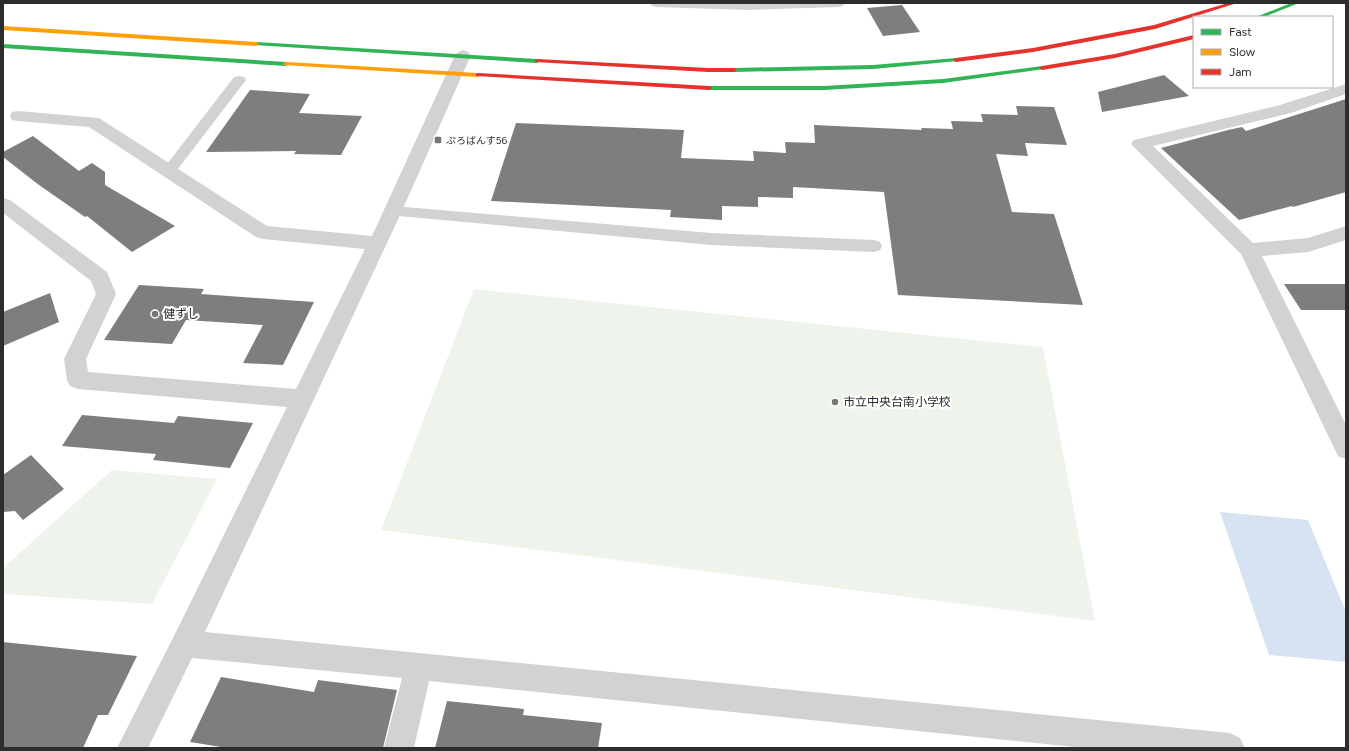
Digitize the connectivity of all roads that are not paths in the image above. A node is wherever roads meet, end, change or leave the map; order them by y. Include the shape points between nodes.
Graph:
1 (657, 3) edge
2 (838, 3) edge
3 (1234, 3) edge
4 (1296, 3) edge
5 (1263, 16) edge
6 (3, 28) edge
7 (1193, 37) edge
8 (3, 46) edge
9 (458, 65) junction
10 (239, 80) dead end
11 (1346, 89) edge
12 (18, 116) dead end
13 (169, 171) junction
14 (3, 204) edge
15 (394, 211) junction
16 (1346, 232) edge
17 (377, 243) junction
18 (874, 246) dead end
19 (1248, 250) junction
20 (302, 399) junction
21 (1346, 449) edge
22 (185, 644) junction
23 (419, 666) junction
24 (132, 748) edge
25 (399, 748) edge
26 (1230, 748) edge

1 - 2 street
3 - 9 street via 1155,27 1033,50 932,63 820,69 708,70 588,64
4 - 5 street
6 - 9 street
7 - 9 street via 1115,56 1047,67 943,81 824,88 706,88
8 - 9 street
9 - 15 street
10 - 13 lane
11 - 19 street via 1285,110 1140,144
12 - 13 street via 93,122
13 - 17 street via 263,232
14 - 20 street via 100,277 106,294 75,359 78,380
15 - 17 street
15 - 18 lane via 711,239
16 - 19 street via 1308,245
17 - 20 street
19 - 21 street
20 - 22 street
22 - 23 street
22 - 24 street
23 - 25 street
23 - 26 street

